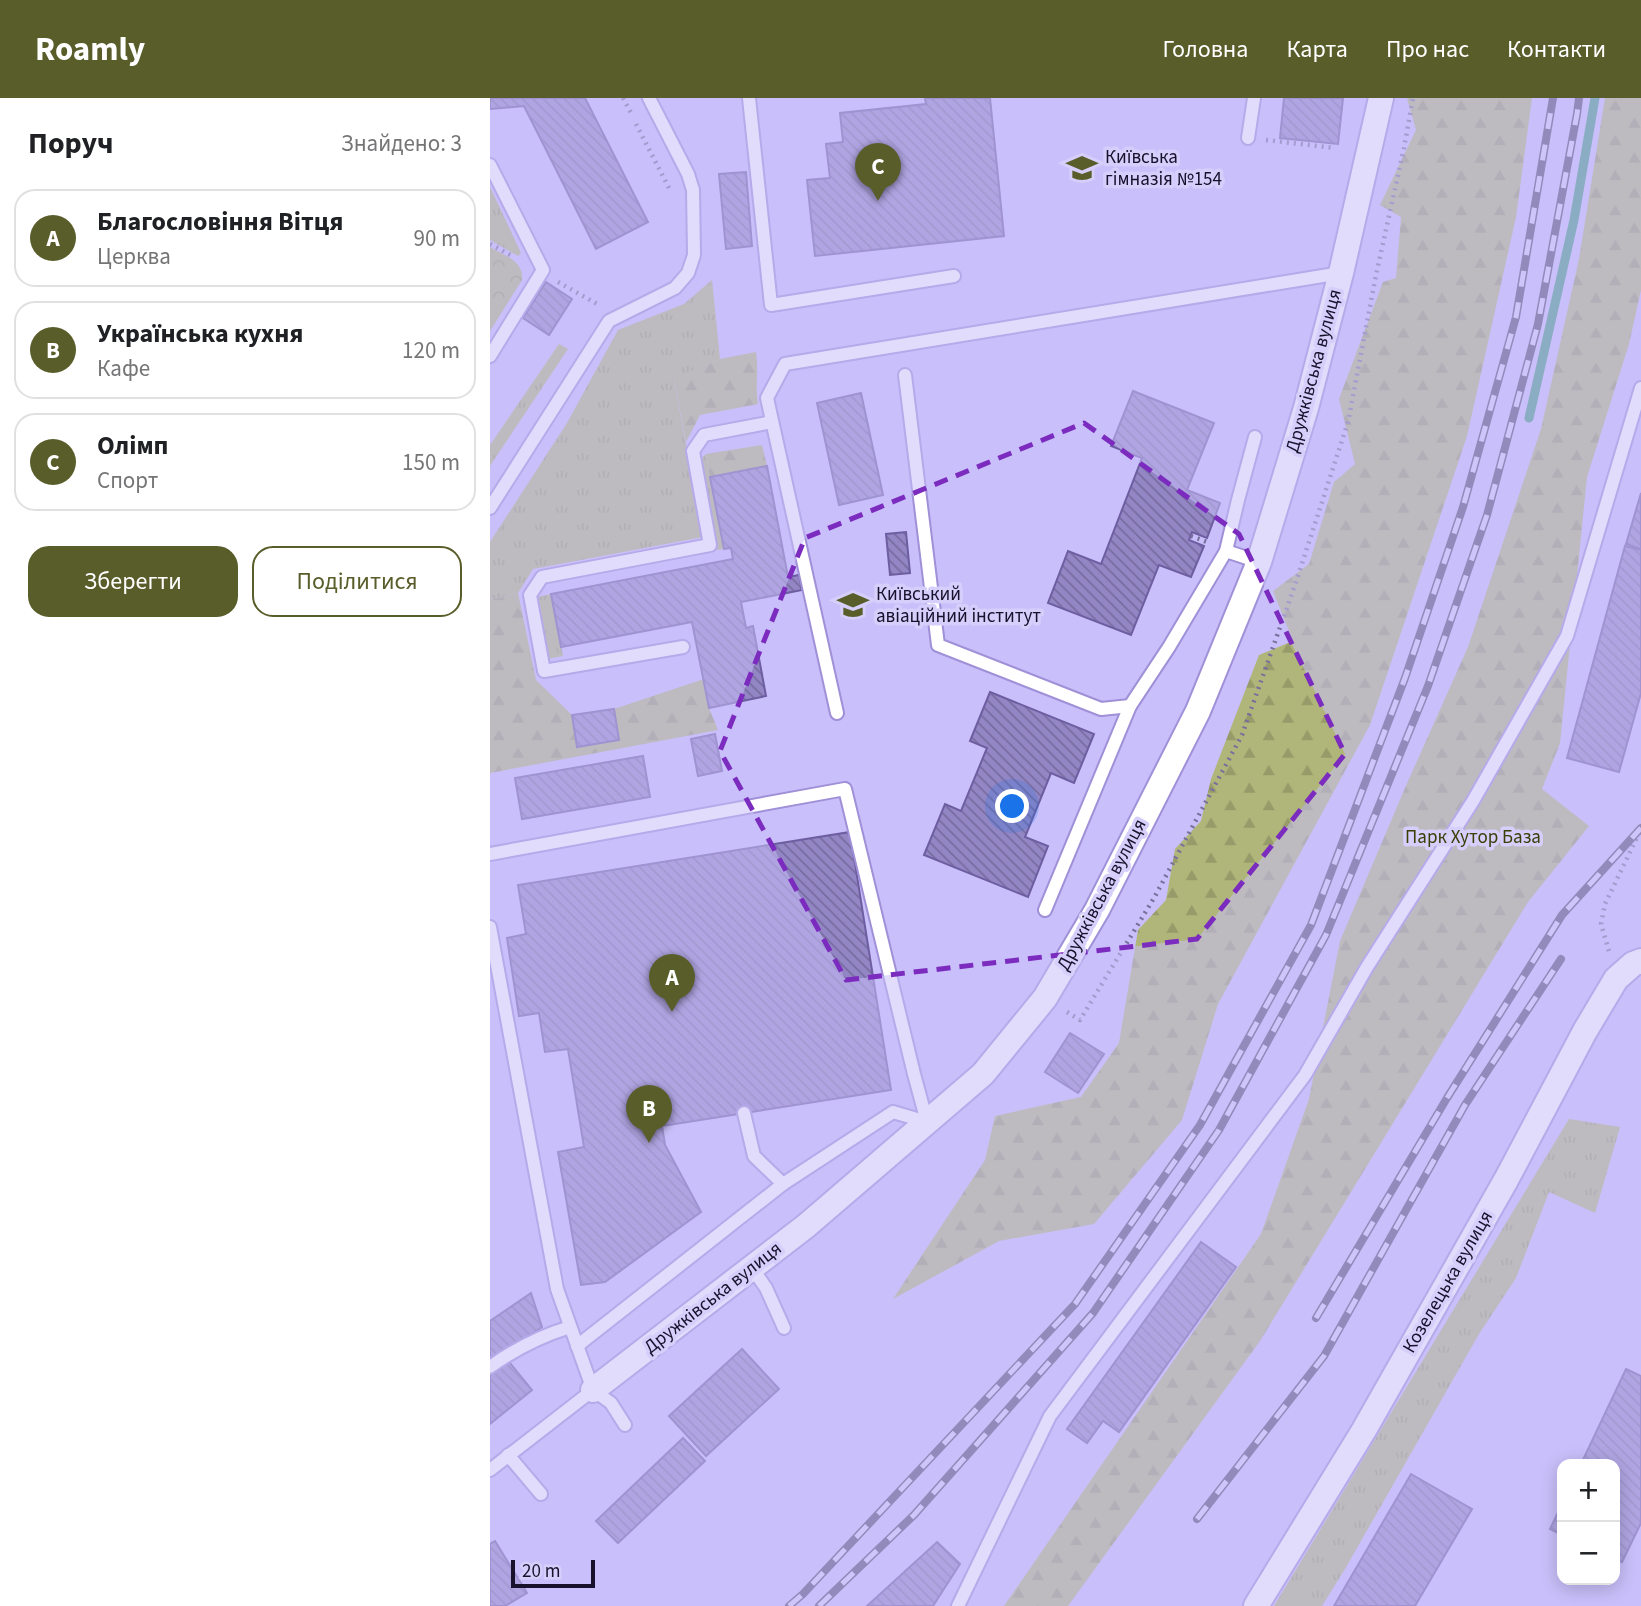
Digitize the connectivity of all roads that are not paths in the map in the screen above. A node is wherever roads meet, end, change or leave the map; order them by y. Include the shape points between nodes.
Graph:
1 (649, 98) edge
2 (749, 98) edge
3 (1254, 98) edge
4 (1381, 98) edge
5 (1248, 138) road end
6 (490, 165) edge
7 (1341, 273) junction
8 (954, 276) dead end
9 (490, 356) edge
10 (905, 376) dead end
11 (1641, 388) edge
12 (772, 422) junction
13 (1255, 437) dead end
14 (490, 508) edge
15 (1222, 549) junction
16 (1259, 562) junction
17 (682, 646) dead end
18 (1130, 706) junction
19 (837, 713) dead end
20 (490, 854) edge
21 (1045, 910) dead end
22 (490, 927) edge
23 (1641, 961) edge
24 (744, 1113) dead end
25 (927, 1122) junction
26 (783, 1184) junction
27 (752, 1268) junction
28 (570, 1327) junction
29 (784, 1328) dead end
30 (577, 1346) junction
31 (490, 1367) edge
32 (593, 1390) junction
33 (625, 1425) dead end
34 (508, 1455) junction
35 (490, 1470) edge
36 (541, 1493) dead end
37 (958, 1606) edge
38 (1256, 1606) edge

1 - 14 lane via 693,190 694,255 688,273 675,288 609,321
2 - 8 lane via 771,306
3 - 5 lane
4 - 7 street, Дружківська вулиця
6 - 9 lane via 543,270
7 - 12 lane via 785,364 766,398
7 - 16 street, Дружківська вулиця
10 - 18 lane via 938,645 1101,709
11 - 37 lane via 1567,636 1473,801 1367,967 1305,1075 1050,1416
12 - 17 lane via 704,435 693,451 710,545 542,578 530,595 544,671
12 - 19 lane
13 - 15 lane
15 - 16 lane
15 - 18 lane via 1169,648
16 - 25 street, Дружківська вулиця via 1198,711 1097,910 1045,998 983,1074
18 - 21 lane
20 - 25 lane via 845,789
22 - 28 lane via 557,1289
23 - 38 street, Козелецька вулиця via 1616,979 1364,1430
24 - 26 lane via 754,1156
25 - 26 lane via 893,1112
25 - 27 street, Дружківська вулиця
26 - 30 lane
27 - 29 lane
27 - 32 street, Дружківська вулиця
28 - 30 lane
28 - 31 lane via 511,1352
30 - 32 lane
32 - 33 lane via 611,1403
32 - 34 lane, Дружківська вулиця
34 - 35 lane, Дружківська вулиця
34 - 36 lane

